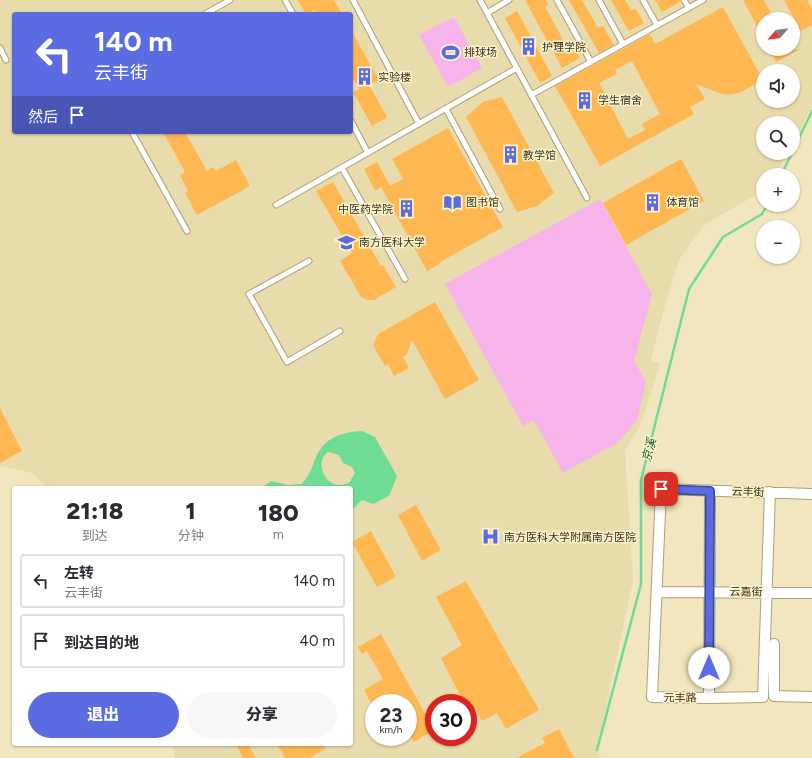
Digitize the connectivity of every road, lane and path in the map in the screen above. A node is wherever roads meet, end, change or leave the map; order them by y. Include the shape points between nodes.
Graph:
1 (230, 0) edge
2 (285, 0) edge
3 (353, 0) edge
4 (480, 0) edge
5 (509, 0) edge
6 (557, 0) edge
7 (599, 0) edge
8 (643, 0) edge
9 (684, 0) edge
10 (703, 0) edge
11 (689, 8) junction
12 (209, 12) edge
13 (292, 12) edge
14 (487, 12) junction
15 (657, 25) junction
16 (623, 44) junction
17 (0, 48) edge
18 (6, 60) dead end
19 (591, 62) junction
20 (517, 68) junction
21 (531, 95) junction
22 (446, 109) junction
23 (419, 124) junction
24 (353, 125) edge
25 (133, 134) edge
26 (368, 153) junction
27 (342, 168) junction
28 (586, 198) dead end
29 (276, 205) dead end
30 (500, 209) dead end
31 (187, 231) dead end
32 (309, 261) dead end
33 (405, 279) dead end
34 (340, 331) dead end
35 (661, 489) joint
36 (710, 491) junction
37 (770, 492) junction
38 (812, 494) edge
39 (656, 592) junction
40 (710, 592) junction
41 (766, 593) junction
42 (812, 593) edge
43 (774, 644) dead end
44 (812, 697) edge
45 (709, 698) junction

1 - 12 lane
2 - 13 lane
3 - 23 lane
4 - 14 lane
5 - 14 lane
6 - 19 lane
7 - 16 lane
8 - 15 lane
9 - 11 lane
10 - 11 lane
11 - 15 lane
14 - 20 lane
15 - 16 lane
16 - 19 lane
17 - 18 lane
19 - 21 lane
20 - 21 lane
20 - 22 lane
21 - 28 lane
22 - 23 lane
22 - 30 lane
23 - 26 lane
24 - 26 lane
25 - 31 lane
26 - 27 lane
27 - 29 lane
27 - 33 lane
32 - 34 lane via 249,294 287,362
35 - 36 street, 云丰街
35 - 39 street, 元丰路
36 - 37 street, 云丰街
36 - 40 street, 元丰路
37 - 38 street, 云丰街
37 - 41 street
39 - 40 street, 云嘉街
39 - 45 street, 元丰路 via 652,697
40 - 41 street, 云嘉街
40 - 45 street, 元丰路
41 - 42 street, 云嘉街
41 - 45 street via 763,697
43 - 44 street via 774,696

